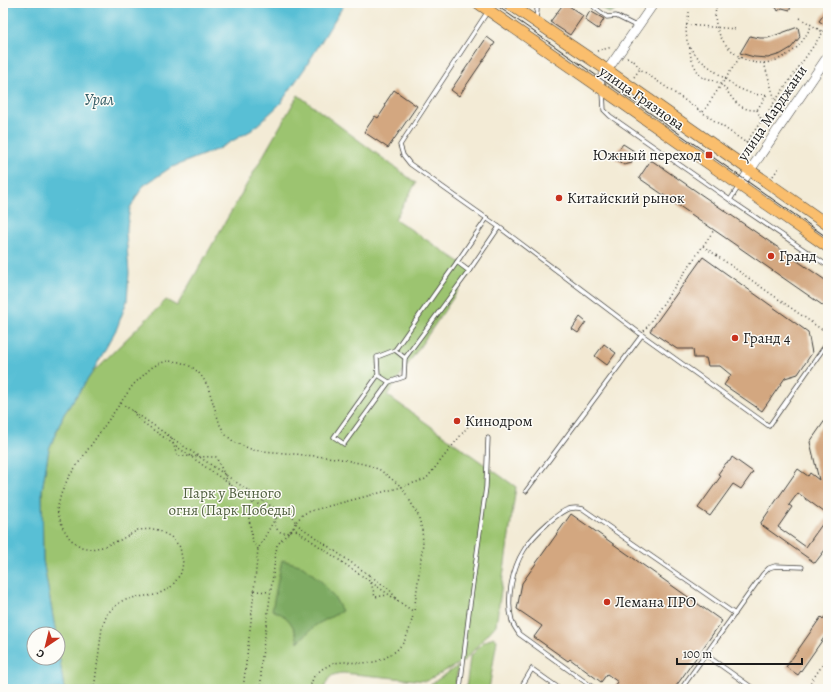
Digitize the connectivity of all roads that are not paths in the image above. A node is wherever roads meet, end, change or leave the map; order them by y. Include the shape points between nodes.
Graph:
1 (478, 3) edge
2 (508, 3) edge
3 (537, 3) edge
4 (654, 3) edge
5 (594, 7) dead end
6 (488, 10) junction
7 (535, 22) junction
8 (637, 27) junction
9 (828, 56) edge
10 (607, 70) junction
11 (600, 87) junction
12 (750, 170) junction
13 (740, 185) junction
14 (730, 200) junction
15 (487, 218) junction
16 (828, 225) edge
17 (499, 227) junction
18 (828, 247) edge
19 (457, 262) junction
20 (828, 266) edge
21 (469, 271) junction
22 (642, 334) junction
23 (828, 342) edge
24 (395, 350) junction
25 (405, 358) junction
26 (378, 375) junction
27 (388, 382) junction
28 (488, 438) dead end
29 (526, 491) dead end
30 (802, 567) dead end
31 (735, 614) junction
32 (706, 655) junction
33 (460, 689) edge
34 (520, 689) edge
35 (560, 689) edge
36 (595, 689) edge
37 (681, 689) edge
38 (754, 689) edge

1 - 6 main road, улица Грязнова
2 - 7 main road, улица Грязнова
3 - 7 lane
4 - 8 street
5 - 8 lane via 607,17 616,16
6 - 11 main road, улица Грязнова
6 - 15 lane via 400,145 403,155 410,164
7 - 10 main road, улица Грязнова
8 - 10 street
9 - 12 street, улица Марджани
10 - 11 street
10 - 12 main road, улица Грязнова
11 - 13 main road, улица Грязнова
11 - 14 lane via 604,110
12 - 13 street, улица Марджани
12 - 16 main road, улица Грязнова
13 - 14 lane
13 - 18 main road, улица Грязнова
14 - 20 lane
15 - 17 lane
15 - 19 lane
17 - 21 lane
17 - 22 lane
19 - 21 lane
19 - 24 lane
21 - 25 lane
22 - 23 lane via 769,426
22 - 29 lane
24 - 25 lane
24 - 26 lane via 377,357
25 - 27 lane via 404,377
26 - 27 lane
26 - 27 lane via 334,437 344,444
28 - 33 lane via 486,487
30 - 31 lane via 769,568
31 - 32 lane
31 - 36 lane via 584,509 569,508 534,537 516,566 511,584 512,622 519,634
32 - 37 lane
32 - 38 lane
34 - 35 lane via 532,669

